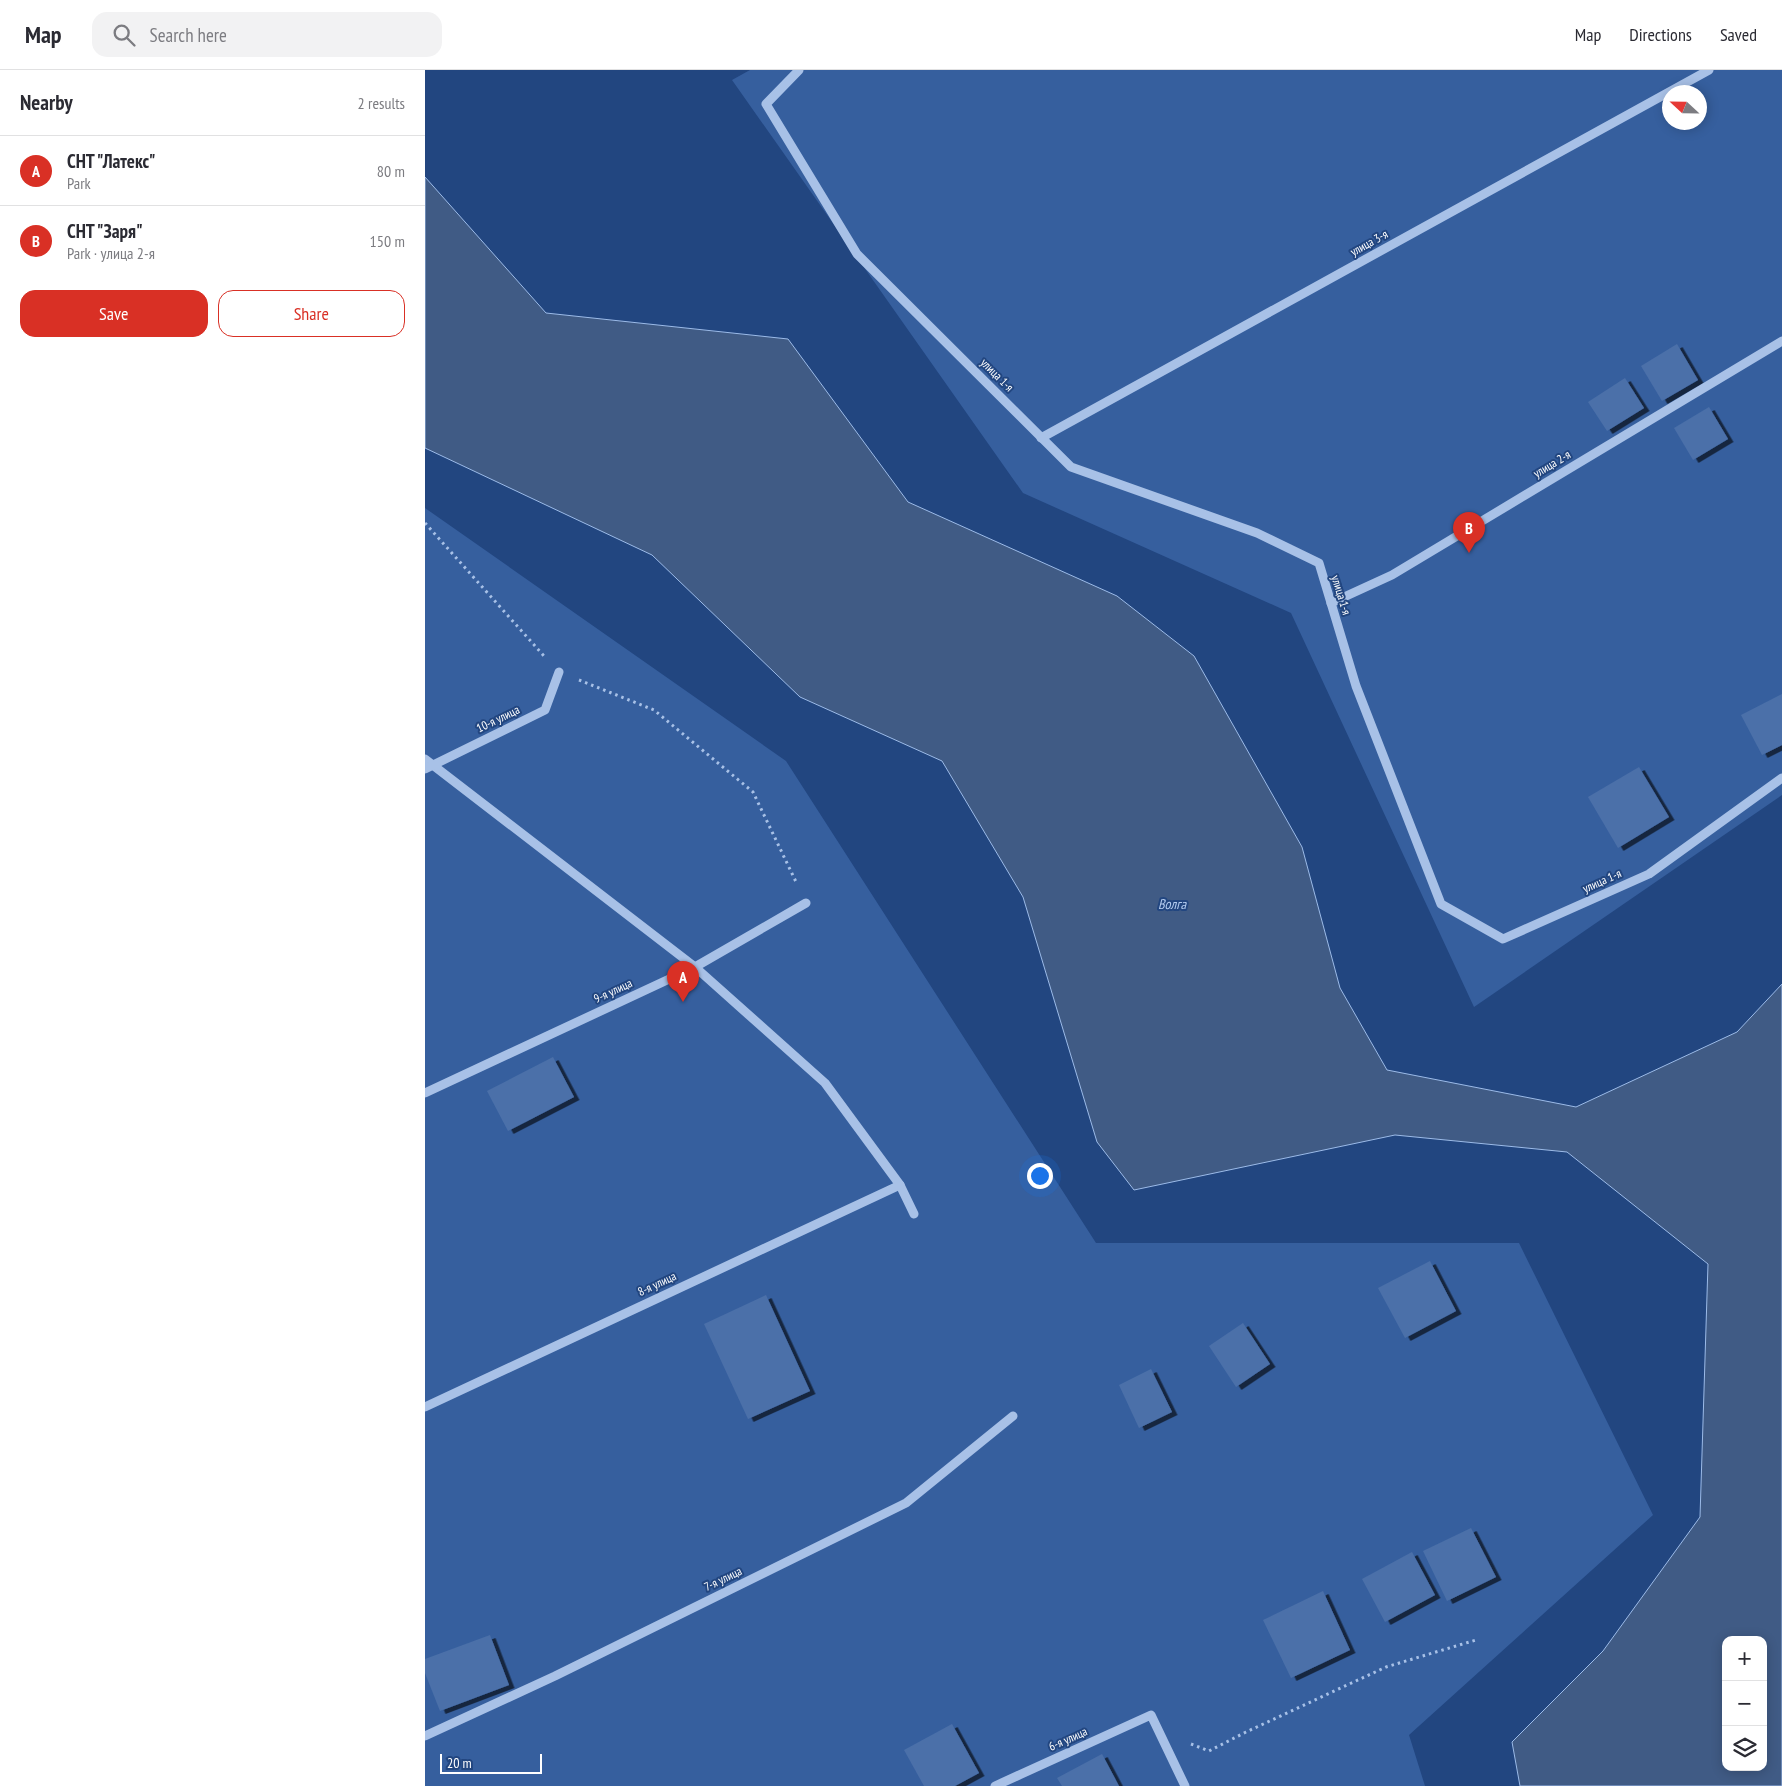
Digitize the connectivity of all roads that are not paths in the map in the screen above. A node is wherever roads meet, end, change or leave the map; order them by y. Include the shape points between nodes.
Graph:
1 (799, 70) edge
2 (1709, 70) edge
3 (1782, 341) edge
4 (1041, 438) junction
5 (1331, 603) junction
6 (559, 672) road end
7 (427, 765) edge
8 (1782, 778) edge
9 (806, 903) road end
10 (695, 967) junction
11 (425, 1093) edge
12 (900, 1184) junction
13 (914, 1214) dead end
14 (425, 1407) edge
15 (1013, 1416) dead end
16 (425, 1736) edge
17 (995, 1786) edge
18 (1185, 1786) edge

1 - 4 street, улица 1-я via 766,104 857,254
2 - 4 street, улица 3-я
3 - 5 street, улица 2-я via 1392,575
4 - 5 street, улица 1-я via 1071,466 1257,533 1319,563
5 - 8 street, улица 1-я via 1356,686 1441,904 1503,939 1649,874
6 - 7 street, 10-я улица via 545,710
7 - 10 street
9 - 10 street, 9-я улица
10 - 11 street, 9-я улица
10 - 12 street via 825,1083
12 - 13 street
12 - 14 street, 8-я улица
15 - 16 street, 7-я улица via 906,1503 555,1676
17 - 18 street, 6-я улица via 1151,1715

